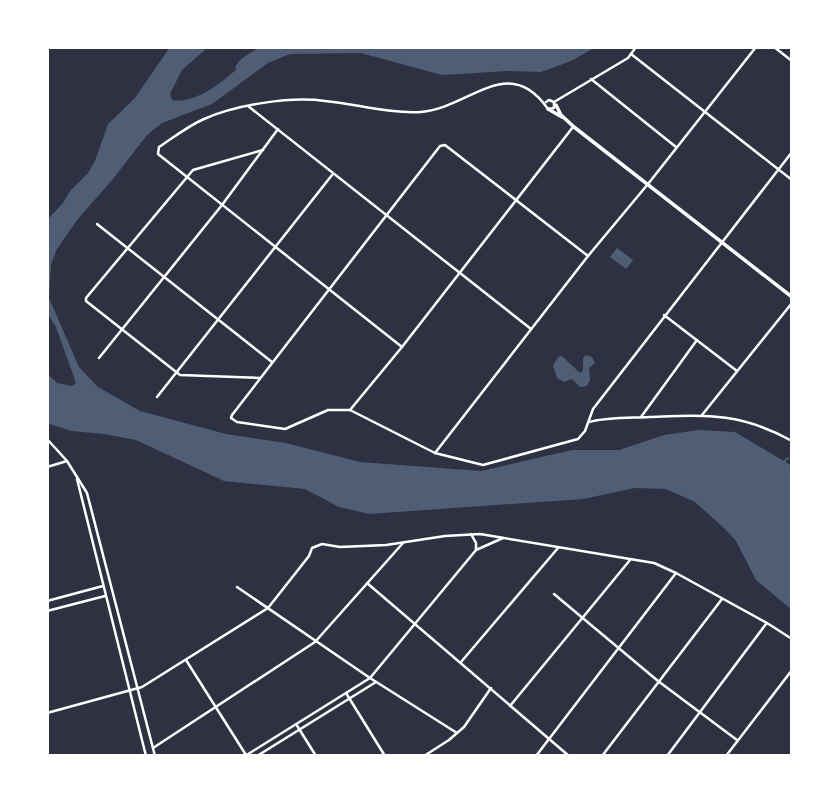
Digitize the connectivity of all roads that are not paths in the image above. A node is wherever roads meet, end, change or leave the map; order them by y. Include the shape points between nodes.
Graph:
1 (636, 47) edge
2 (756, 47) edge
3 (774, 47) edge
4 (631, 54) junction
5 (792, 61) edge
6 (591, 79) junction
7 (546, 102) junction
8 (555, 103) junction
9 (248, 106) junction
10 (548, 109) junction
11 (705, 111) junction
12 (564, 118) junction
13 (574, 127) junction
14 (278, 129) junction
15 (677, 147) junction
16 (263, 150) junction
17 (792, 152) edge
18 (778, 169) junction
19 (333, 174) junction
20 (186, 176) junction
21 (792, 180) edge
22 (648, 184) junction
23 (517, 201) junction
24 (222, 205) junction
25 (386, 216) junction
26 (97, 224) dead end
27 (721, 242) junction
28 (126, 247) junction
29 (276, 247) junction
30 (587, 256) junction
31 (459, 273) junction
32 (164, 277) junction
33 (330, 289) junction
34 (792, 297) edge
35 (792, 303) edge
36 (664, 315) junction
37 (219, 320) junction
38 (531, 330) junction
39 (121, 331) junction
40 (697, 340) junction
41 (402, 347) junction
42 (99, 358) dead end
43 (272, 362) junction
44 (737, 371) junction
45 (177, 372) junction
46 (260, 378) junction
47 (156, 397) dead end
48 (349, 410) junction
49 (702, 415) junction
50 (642, 417) junction
51 (589, 422) junction
52 (47, 439) edge
53 (792, 441) edge
54 (435, 453) junction
55 (67, 461) junction
56 (47, 467) edge
57 (76, 475) junction
58 (470, 534) junction
59 (505, 538) junction
60 (403, 543) junction
61 (558, 548) junction
62 (476, 550) junction
63 (630, 560) junction
64 (676, 573) junction
65 (367, 583) junction
66 (103, 586) junction
67 (237, 587) dead end
68 (554, 594) dead end
69 (105, 596) junction
70 (722, 599) junction
71 (47, 601) edge
72 (268, 608) junction
73 (47, 611) edge
74 (582, 617) junction
75 (415, 623) junction
76 (767, 623) junction
77 (792, 639) edge
78 (315, 642) junction
79 (618, 648) junction
80 (186, 660) junction
81 (461, 662) junction
82 (792, 670) edge
83 (370, 678) junction
84 (658, 681) junction
85 (376, 682) junction
86 (491, 688) junction
87 (138, 689) junction
88 (129, 690) junction
89 (346, 693) junction
90 (350, 699) junction
91 (215, 706) junction
92 (510, 706) junction
93 (47, 713) edge
94 (699, 713) junction
95 (296, 724) junction
96 (299, 730) junction
97 (457, 733) junction
98 (549, 740) junction
99 (737, 740) junction
100 (153, 748) junction
101 (146, 756) edge
102 (155, 756) edge
103 (246, 756) edge
104 (257, 756) edge
105 (316, 756) edge
106 (385, 756) edge
107 (424, 756) edge
108 (537, 756) edge
109 (569, 756) edge
110 (602, 756) edge
111 (667, 756) edge
112 (726, 756) edge

1 - 4 street
2 - 11 street
3 - 5 street
4 - 6 street
4 - 11 street
6 - 8 street
6 - 15 street
7 - 8 street
7 - 9 street via 520,84 510,83 423,112 314,99
7 - 10 street
8 - 10 street
8 - 12 main road
9 - 14 street
9 - 20 street via 201,121 159,147 158,154
10 - 12 main road
11 - 15 street
11 - 18 street
12 - 13 main road
13 - 22 main road
13 - 23 street
14 - 16 street
14 - 19 street
15 - 22 street
16 - 20 street
16 - 24 street
17 - 18 street
18 - 21 street
18 - 27 street
19 - 25 street
19 - 29 street
20 - 24 street
20 - 28 street
22 - 27 main road
22 - 30 street
23 - 25 street via 445,145
23 - 30 street
23 - 31 street
24 - 29 street
24 - 32 street
25 - 31 street
25 - 33 street
26 - 28 street
27 - 34 main road
27 - 36 street
28 - 32 street
28 - 39 street via 86,298 87,304
29 - 33 street
29 - 37 street
30 - 38 street
31 - 38 street
31 - 41 street
32 - 37 street
32 - 39 street
33 - 41 street
33 - 43 street
35 - 44 street
36 - 40 street
36 - 51 street via 593,409
37 - 43 street
37 - 45 street
38 - 54 street
39 - 42 street
39 - 45 street
40 - 44 street
40 - 50 street
41 - 48 street
43 - 46 street
44 - 49 street
45 - 46 street
45 - 47 street
46 - 48 street via 232,415 233,421 285,429 328,410
48 - 54 street
49 - 50 street
49 - 53 street via 736,419
50 - 51 street
51 - 54 street via 582,435 570,442 488,464
52 - 55 street
55 - 56 street
55 - 57 street
57 - 66 street
57 - 87 street via 87,493
58 - 59 street
58 - 60 street
58 - 62 street
59 - 61 street
59 - 62 street
60 - 65 street
60 - 72 street via 312,548
61 - 63 street
61 - 81 street
62 - 75 street
63 - 64 street
63 - 74 street
64 - 70 street
64 - 79 street
65 - 75 street
65 - 78 street
66 - 69 street
66 - 71 street
67 - 72 street
68 - 74 street
69 - 73 street
69 - 88 street
70 - 76 street
70 - 84 street
72 - 78 street
72 - 80 street
74 - 79 street
74 - 92 street
75 - 81 street
75 - 83 street
76 - 77 street
76 - 94 street
78 - 83 street
78 - 91 street
79 - 84 street
79 - 98 street
80 - 87 street
80 - 91 street
81 - 86 street
82 - 99 street
83 - 85 street
83 - 89 street
84 - 94 street
84 - 110 street
85 - 90 street
85 - 97 street
86 - 92 street
86 - 97 street
87 - 88 street
87 - 100 street
88 - 93 street
88 - 101 street
89 - 90 street
89 - 95 street
90 - 96 street
90 - 106 street
91 - 100 street
91 - 103 street
92 - 98 street
94 - 99 street
94 - 111 street
95 - 96 street
95 - 103 street
96 - 104 street
96 - 105 street
97 - 107 street
98 - 108 street
98 - 109 street
99 - 112 street
100 - 102 street

